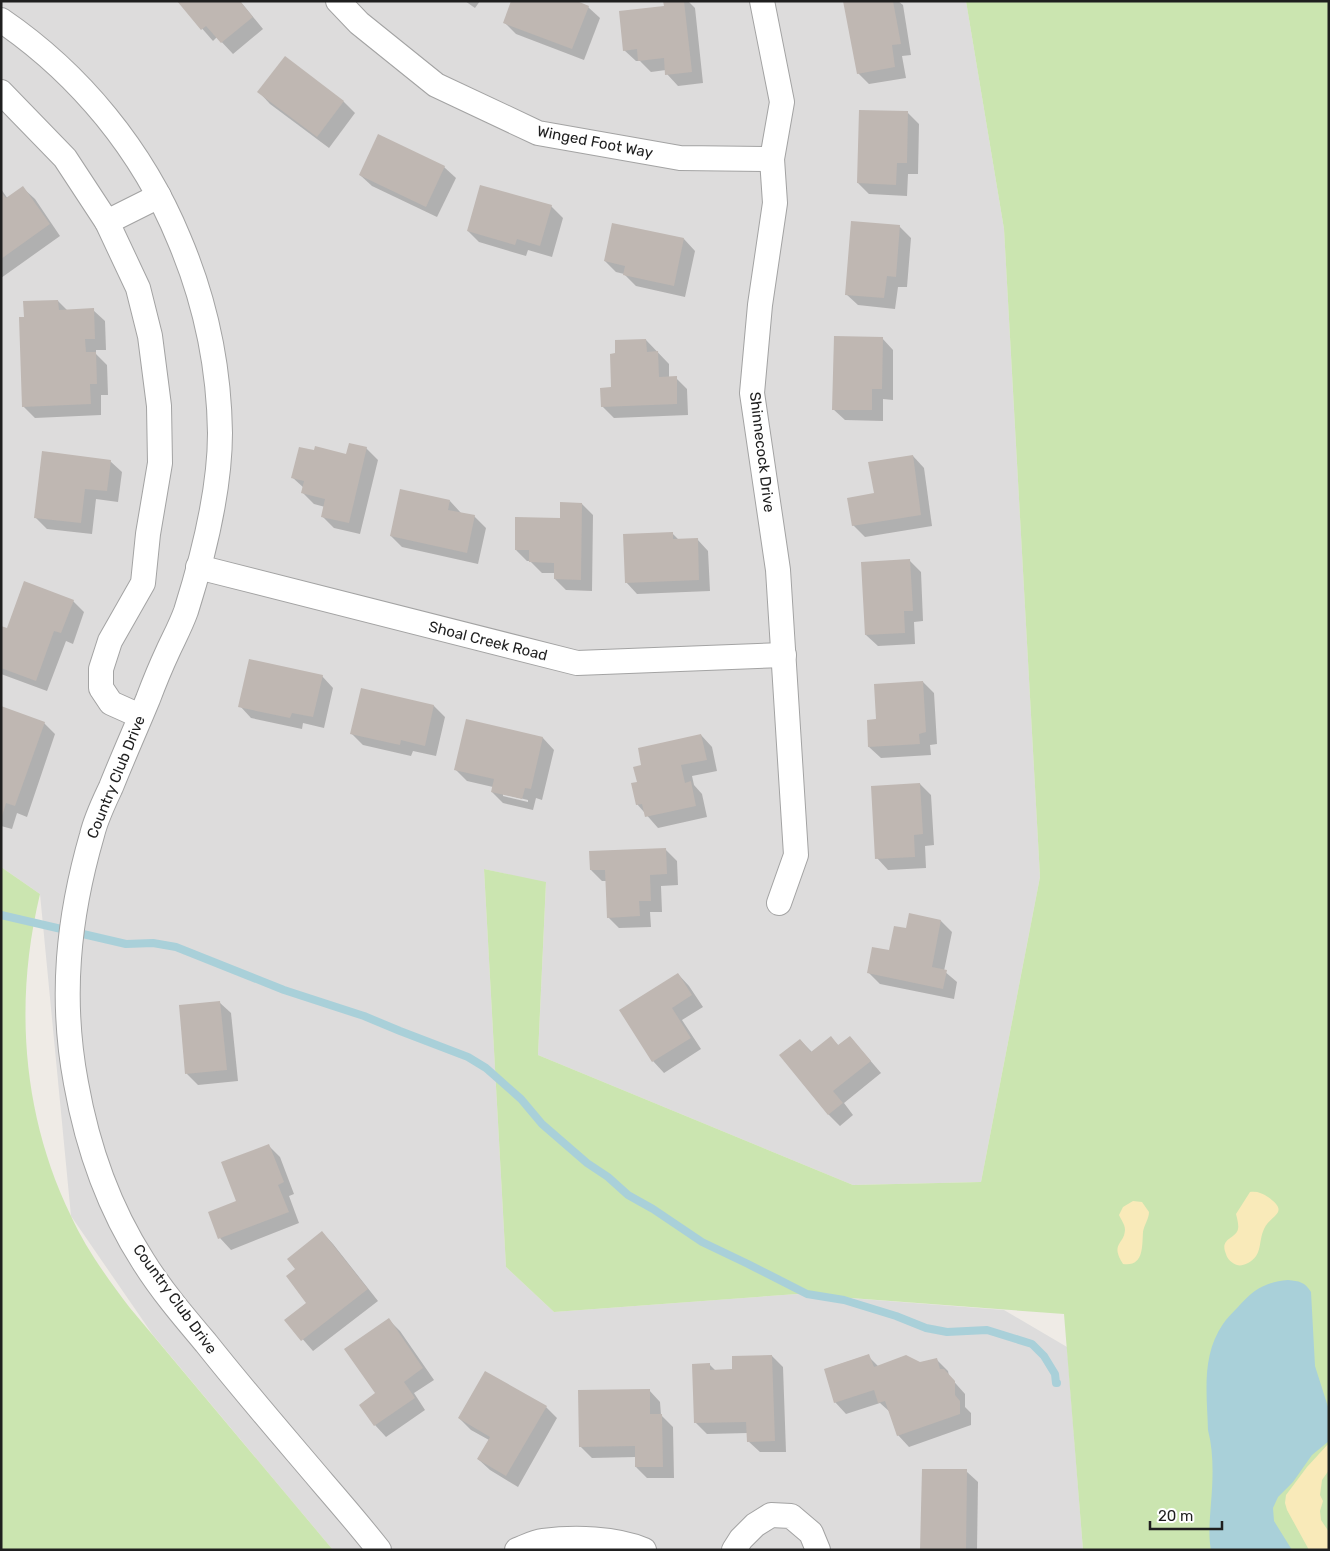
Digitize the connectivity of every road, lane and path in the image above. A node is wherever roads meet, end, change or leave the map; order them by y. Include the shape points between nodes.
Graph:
1 (338, 1) edge
2 (762, 1) edge
3 (1, 20) edge
4 (1, 92) edge
5 (772, 159) junction
6 (159, 196) junction
7 (107, 222) junction
8 (198, 567) junction
9 (784, 655) junction
10 (140, 716) junction
11 (778, 903) dead end
12 (378, 1550) edge
13 (517, 1550) edge
14 (644, 1550) edge
15 (734, 1550) edge
16 (818, 1550) edge

1 - 5 street, Winged Foot Way via 359,23 436,85 538,133 680,158
2 - 5 street, Shinnecock Drive via 782,102
3 - 6 street, Country Club Drive via 23,35 80,86 115,127
4 - 7 street via 65,158
5 - 9 street, Shinnecock Drive via 775,203 760,305 752,393 778,570
6 - 7 street
6 - 8 street, Country Club Drive via 190,265 209,329 217,389 220,436 215,487
7 - 10 street via 138,288 150,336 159,406 160,463 143,583 110,640 101,669 101,688 111,703
8 - 9 street, Shoal Creek Road via 577,663
8 - 10 street, Country Club Drive via 184,616
9 - 11 street, Shinnecock Drive via 796,855
10 - 12 street, Country Club Drive via 92,831 68,955 67,1017 76,1084 92,1149 118,1217 143,1262 176,1307
13 - 14 street via 542,1541 581,1540 629,1544
15 - 16 street via 755,1525 771,1515 791,1516 811,1534

